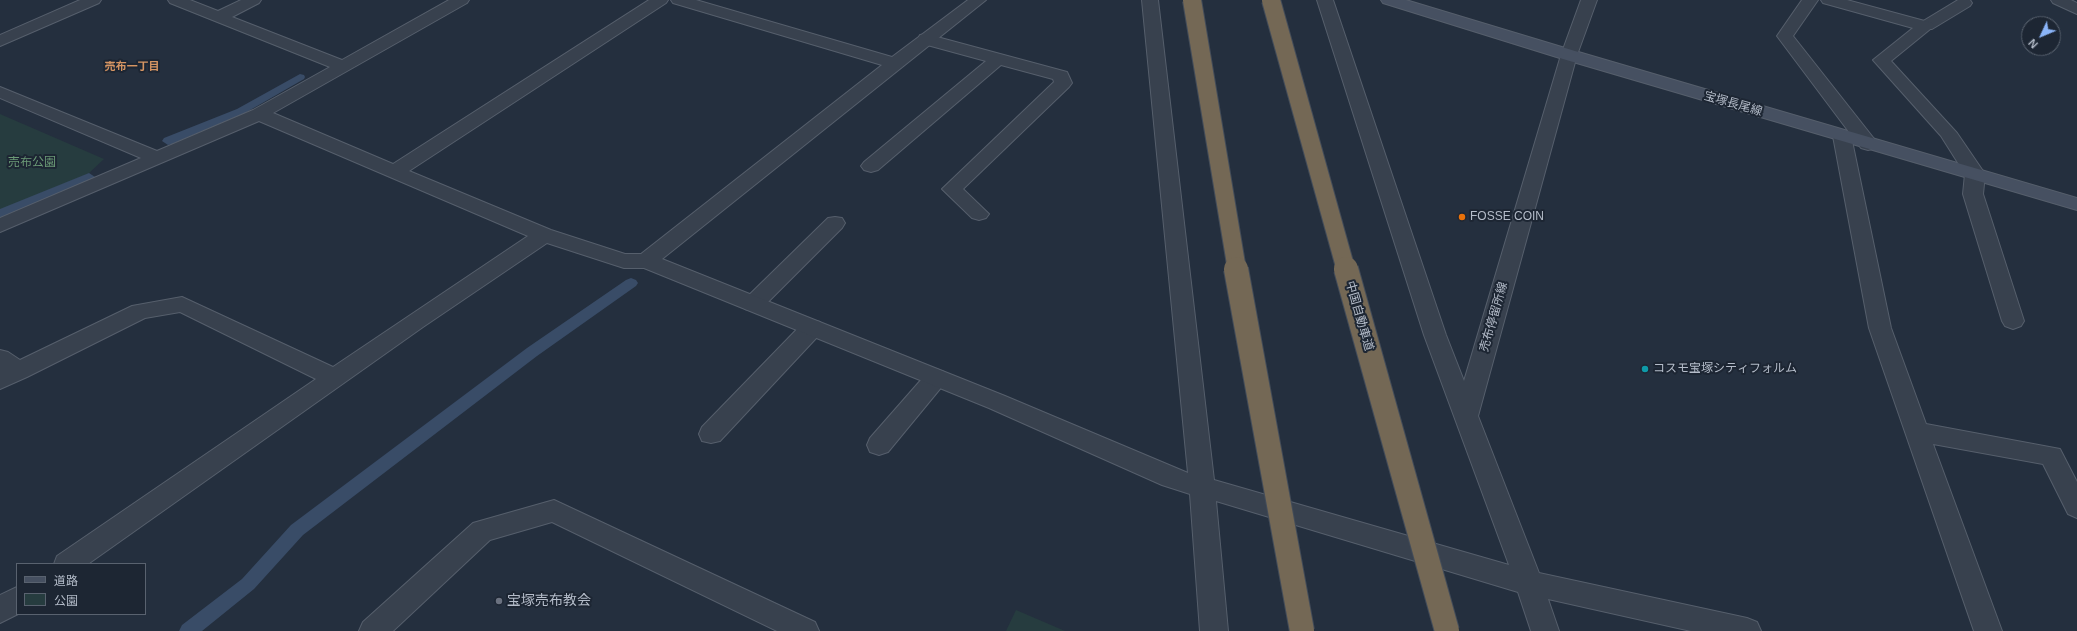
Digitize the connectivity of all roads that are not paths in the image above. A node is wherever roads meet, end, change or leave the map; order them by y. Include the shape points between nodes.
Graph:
1 (93, 0) edge
2 (176, 0) edge
3 (253, 0) edge
4 (461, 0) edge
5 (660, 0) edge
6 (679, 0) edge
7 (978, 0) edge
8 (1150, 0) edge
9 (1192, 0) edge
10 (1271, 0) edge
11 (1325, 0) edge
12 (1389, 0) edge
13 (1589, 0) edge
14 (1810, 0) edge
15 (1828, 0) edge
16 (2059, 0) edge
17 (1964, 3) dead end
18 (2077, 9) edge
19 (219, 17) junction
20 (1926, 26) junction
21 (926, 39) junction
22 (0, 41) edge
23 (1569, 55) junction
24 (998, 59) junction
25 (895, 63) junction
26 (342, 66) junction
27 (0, 92) edge
28 (259, 114) junction
29 (1842, 136) junction
30 (1868, 144) junction
31 (157, 158) junction
32 (871, 166) dead end
33 (394, 172) junction
34 (1975, 174) junction
35 (2077, 204) edge
36 (979, 214) dead end
37 (836, 223) dead end
38 (0, 226) edge
39 (544, 235) junction
40 (646, 261) junction
41 (754, 304) junction
42 (2013, 321) dead end
43 (812, 328) junction
44 (0, 358) edge
45 (9, 375) edge
46 (334, 378) junction
47 (936, 378) junction
48 (1466, 416) junction
49 (1916, 430) junction
50 (711, 434) dead end
51 (879, 445) dead end
52 (1202, 488) junction
53 (2077, 507) edge
54 (68, 563) edge
55 (1529, 583) junction
56 (16, 600) edge
57 (0, 611) edge
58 (373, 631) edge
59 (805, 631) edge
60 (1214, 631) edge
61 (1302, 631) edge
62 (1447, 631) edge
63 (1545, 631) edge
64 (1748, 631) edge
65 (1988, 631) edge

1 - 22 street
2 - 19 street
3 - 19 street
4 - 26 street
5 - 33 street
6 - 25 street
7 - 21 street
8 - 52 street
9 - 61 highway, bridge via 1234,256
10 - 62 highway, 中国自動車道, bridge
11 - 48 street via 1435,334
12 - 23 street, 宝塚長尾線
13 - 23 street, 売布停留所線
14 - 30 street via 1784,36
15 - 20 street
16 - 18 street
17 - 20 street
19 - 26 street
20 - 34 street via 1881,60 1948,133
21 - 24 street
21 - 25 street
23 - 29 street, 宝塚長尾線
23 - 48 street, 売布停留所線
24 - 32 street
24 - 36 street via 1061,76 1063,83 952,189
25 - 40 street
26 - 28 street
27 - 31 street
28 - 31 street
28 - 33 street
29 - 30 street, 宝塚長尾線
29 - 49 street via 1880,328
30 - 34 street, 宝塚長尾線
31 - 38 street
33 - 39 street
34 - 35 street, 宝塚長尾線
34 - 42 street via 1973,194
37 - 41 street
39 - 40 street via 624,261
39 - 46 street
40 - 41 street
41 - 43 street
43 - 47 street
43 - 50 street
44 - 45 street
45 - 46 street via 140,311 182,304
46 - 54 street
47 - 51 street
47 - 52 street via 1171,478
48 - 55 street
49 - 53 street via 2051,456
49 - 65 street
52 - 55 street
52 - 60 street
55 - 63 street
55 - 64 street
56 - 57 street
58 - 59 street via 482,531 554,511

